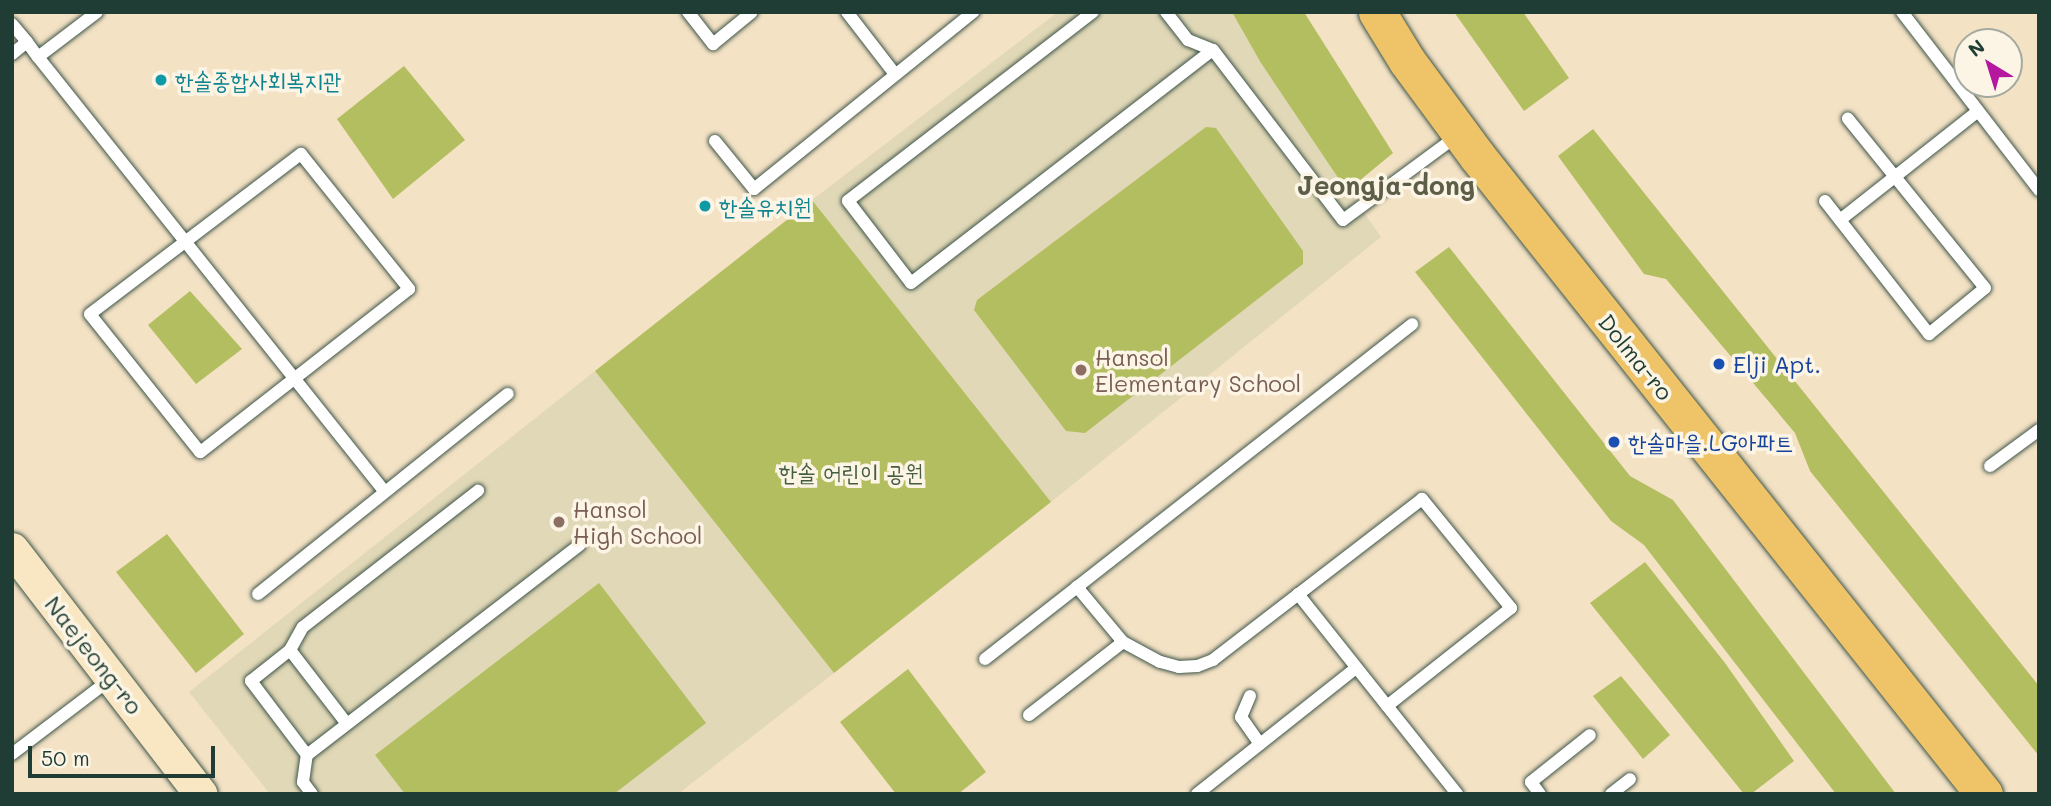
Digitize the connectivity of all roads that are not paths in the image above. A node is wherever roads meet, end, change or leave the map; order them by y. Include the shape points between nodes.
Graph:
1 (97, 12) edge
2 (688, 12) edge
3 (752, 12) edge
4 (847, 12) edge
5 (973, 12) edge
6 (1093, 12) edge
7 (1166, 12) edge
8 (1377, 12) edge
9 (1908, 14) edge
10 (12, 24) edge
11 (27, 42) junction
12 (1213, 50) junction
13 (12, 54) edge
14 (38, 57) junction
15 (895, 74) junction
16 (1978, 111) junction
17 (1848, 118) dead end
18 (1460, 133) junction
19 (715, 141) dead end
20 (1896, 176) junction
21 (2039, 190) edge
22 (1825, 201) dead end
23 (1840, 220) junction
24 (184, 240) junction
25 (1412, 324) dead end
26 (295, 379) junction
27 (508, 394) dead end
28 (2039, 430) edge
29 (1990, 466) dead end
30 (478, 491) dead end
31 (385, 492) junction
32 (580, 545) dead end
33 (12, 549) edge
34 (1077, 587) junction
35 (258, 594) dead end
36 (1298, 594) junction
37 (1123, 642) junction
38 (290, 650) junction
39 (985, 659) dead end
40 (1356, 668) junction
41 (112, 678) junction
42 (1250, 696) dead end
43 (1387, 706) junction
44 (1029, 715) dead end
45 (347, 724) junction
46 (1590, 735) dead end
47 (1260, 744) junction
48 (12, 754) edge
49 (307, 755) junction
50 (1630, 779) dead end
51 (1454, 793) edge
52 (201, 794) edge
53 (312, 794) edge
54 (1197, 794) edge
55 (1540, 794) edge
56 (1611, 794) edge
57 (1984, 794) edge

1 - 14 lane
2 - 3 lane via 713,44
4 - 15 lane
5 - 15 lane
6 - 12 lane via 848,201 911,283
7 - 12 lane via 1188,40
8 - 18 main road, Dolma-ro
9 - 16 lane
10 - 11 lane
11 - 13 lane
11 - 14 lane
12 - 18 lane via 1343,220
14 - 24 lane
15 - 19 lane via 754,189
16 - 20 lane
16 - 21 lane
17 - 20 lane
18 - 57 main road, Dolma-ro
20 - 23 lane
20 - 23 lane via 1985,289 1929,334
22 - 23 lane
24 - 26 lane
24 - 26 lane via 90,314 183,431 200,452
24 - 26 lane via 301,154 409,289
25 - 34 lane
26 - 31 lane
27 - 31 lane
28 - 29 lane
30 - 38 lane via 303,627
31 - 35 lane
32 - 45 lane
33 - 41 street, Naejeong-ro
34 - 37 lane
34 - 39 lane
36 - 37 lane via 1213,660 1197,666 1160,662
36 - 40 lane
36 - 43 lane via 1422,499 1511,608
37 - 44 lane
38 - 45 lane
38 - 49 lane via 251,681
40 - 43 lane
40 - 47 lane
41 - 48 lane
41 - 52 street, Naejeong-ro
42 - 47 lane via 1241,717
43 - 51 lane
45 - 49 lane
46 - 55 lane via 1531,782
47 - 54 lane
49 - 53 lane via 303,782
50 - 56 lane

